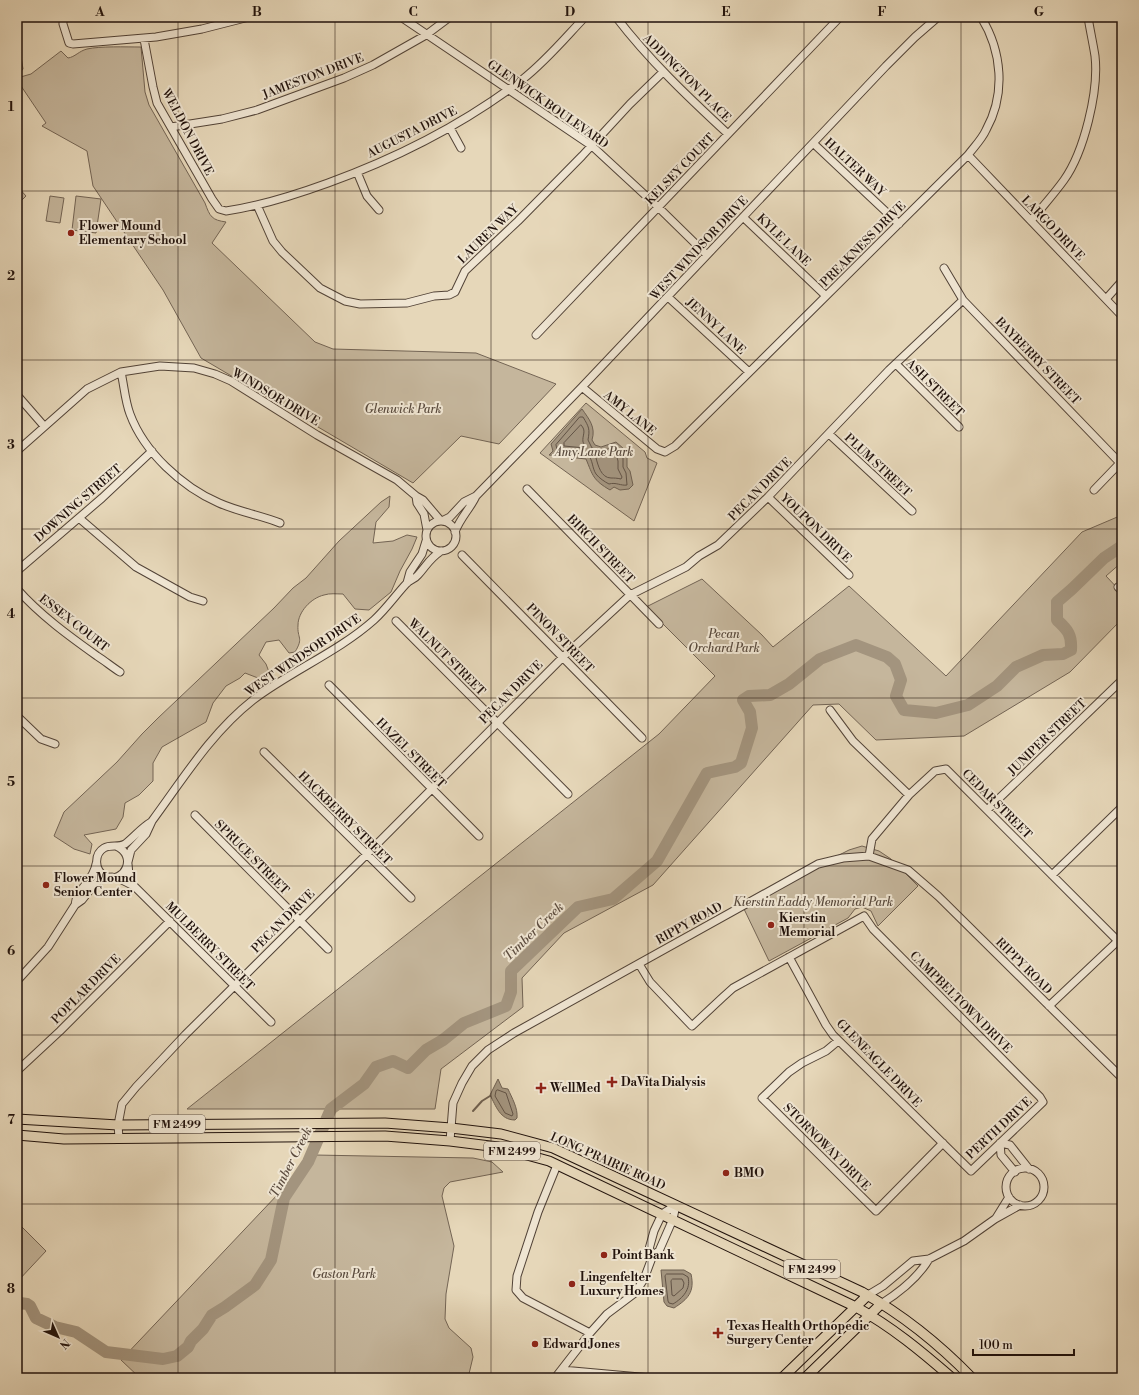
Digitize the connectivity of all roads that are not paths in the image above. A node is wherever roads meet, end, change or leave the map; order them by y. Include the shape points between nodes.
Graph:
1 (63, 17) edge
2 (250, 17) edge
3 (401, 17) edge
4 (450, 17) edge
5 (585, 17) edge
6 (616, 17) edge
7 (840, 17) edge
8 (938, 17) edge
9 (981, 17) edge
10 (1088, 17) edge
11 (426, 35) junction
12 (144, 39) junction
13 (663, 72) junction
14 (508, 89) junction
15 (171, 127) junction
16 (450, 128) junction
17 (728, 134) junction
18 (813, 143) junction
19 (592, 146) junction
20 (461, 148) dead end
21 (968, 155) junction
22 (357, 172) junction
23 (257, 205) junction
24 (658, 208) junction
25 (219, 209) joint
26 (378, 210) dead end
27 (743, 217) junction
28 (1031, 221) junction
29 (899, 224) junction
30 (707, 255) junction
31 (944, 268) dead end
32 (1122, 281) edge
33 (826, 296) junction
34 (668, 297) junction
35 (1106, 299) junction
36 (963, 300) junction
37 (1122, 316) edge
38 (536, 335) dead end
39 (896, 364) junction
40 (121, 372) junction
41 (749, 372) junction
42 (582, 387) junction
43 (17, 394) edge
44 (44, 426) junction
45 (959, 427) dead end
46 (829, 434) junction
47 (17, 451) edge
48 (152, 451) junction
49 (665, 452) joint
50 (1121, 464) edge
51 (527, 489) dead end
52 (1094, 490) dead end
53 (416, 496) junction
54 (476, 496) junction
55 (768, 497) junction
56 (912, 512) dead end
57 (79, 518) junction
58 (441, 521) junction
59 (280, 523) dead end
60 (427, 530) junction
61 (455, 532) junction
62 (426, 541) junction
63 (441, 551) junction
64 (462, 554) dead end
65 (17, 571) edge
66 (849, 575) dead end
67 (407, 582) junction
68 (17, 589) edge
69 (630, 594) junction
70 (203, 601) dead end
71 (396, 621) dead end
72 (658, 624) dead end
73 (563, 657) junction
74 (120, 672) dead end
75 (1122, 680) edge
76 (329, 685) dead end
77 (830, 710) dead end
78 (17, 716) edge
79 (497, 722) junction
80 (642, 738) dead end
81 (55, 744) dead end
82 (264, 752) dead end
83 (432, 789) junction
84 (568, 794) dead end
85 (909, 795) junction
86 (1122, 807) edge
87 (987, 810) junction
88 (195, 815) dead end
89 (152, 821) junction
90 (479, 836) dead end
91 (116, 846) junction
92 (367, 854) junction
93 (869, 856) junction
94 (96, 862) junction
95 (128, 863) junction
96 (1052, 875) junction
97 (111, 877) junction
98 (134, 886) junction
99 (411, 898) dead end
100 (75, 905) junction
101 (300, 920) junction
102 (170, 921) junction
103 (1120, 939) edge
104 (328, 949) dead end
105 (789, 957) junction
106 (639, 964) junction
107 (17, 981) edge
108 (234, 986) junction
109 (1049, 1006) junction
110 (271, 1022) dead end
111 (838, 1040) junction
112 (17, 1071) edge
113 (1122, 1078) edge
114 (1043, 1102) joint
115 (17, 1118) edge
116 (118, 1125) junction
117 (451, 1128) junction
118 (17, 1135) edge
119 (119, 1138) junction
120 (450, 1141) junction
121 (942, 1143) junction
122 (1000, 1143) junction
123 (557, 1165) junction
124 (1029, 1169) junction
125 (971, 1171) joint
126 (1015, 1172) junction
127 (1009, 1197) junction
128 (676, 1205) junction
129 (1020, 1205) junction
130 (662, 1214) junction
131 (673, 1219) junction
132 (996, 1219) junction
133 (653, 1255) junction
134 (929, 1259) junction
135 (868, 1296) junction
136 (881, 1304) junction
137 (856, 1307) junction
138 (869, 1314) junction
139 (590, 1333) junction
140 (562, 1370) junction
141 (555, 1378) edge
142 (651, 1378) edge
143 (782, 1378) edge
144 (805, 1378) edge
145 (952, 1378) edge
146 (972, 1378) edge

1 - 12 street via 70,43 73,44
2 - 12 street
3 - 11 street, GLENWICK BOULEVARD
4 - 11 street, JAMESTON DRIVE
5 - 14 street, AUGUSTA DRIVE via 537,66
6 - 13 street, ADDINGTON PLACE
7 - 17 street, KELSEY COURT
8 - 18 street, WEST WINDSOR DRIVE via 903,49
9 - 21 street, PREAKNESS DRIVE via 998,59 998,96 986,130
10 - 28 street via 1095,72 1088,124 1078,154 1065,179
11 - 14 street, GLENWICK BOULEVARD
11 - 15 street, JAMESTON DRIVE via 344,78 257,110 222,119
12 - 15 street, WELDON DRIVE via 157,103
13 - 17 street, ADDINGTON PLACE
13 - 19 street, LAUREN WAY
14 - 16 street, AUGUSTA DRIVE
14 - 19 street, GLENWICK BOULEVARD
15 - 25 street, WELDON DRIVE
16 - 20 street
16 - 22 street, AUGUSTA DRIVE
17 - 24 street, KELSEY COURT
18 - 27 street, WEST WINDSOR DRIVE
18 - 29 street, HALTER WAY
19 - 23 street, LAUREN WAY via 465,270 455,292 407,303 360,304 345,301 320,288 273,241
19 - 24 street, GLENWICK BOULEVARD
21 - 28 street, LARGO DRIVE
21 - 29 street, PREAKNESS DRIVE
22 - 23 street, AUGUSTA DRIVE via 304,192
22 - 26 street via 367,196
23 - 25 street, AUGUSTA DRIVE via 226,211
24 - 30 street, GLENWICK BOULEVARD
24 - 38 street, KELSEY COURT
27 - 30 street, WEST WINDSOR DRIVE
27 - 33 street, KYLE LANE
28 - 35 street, LARGO DRIVE
29 - 33 street, PREAKNESS DRIVE
30 - 34 street, WEST WINDSOR DRIVE
31 - 36 street, BAYBERRY STREET
32 - 35 street
33 - 41 street, PREAKNESS DRIVE
34 - 41 street, JENNY LANE
34 - 42 street, WEST WINDSOR DRIVE
35 - 37 street, LARGO DRIVE
36 - 39 street, PECAN DRIVE
36 - 50 street, BAYBERRY STREET
39 - 45 street, ASH STREET
39 - 46 street, PECAN DRIVE
40 - 44 street, WINDSOR DRIVE via 87,389
40 - 48 street via 129,414
40 - 53 street, WINDSOR DRIVE via 160,366 194,368 215,374 231,381 317,435 396,480
41 - 49 street, PREAKNESS DRIVE via 675,446
42 - 49 street, AMY LANE via 657,449
42 - 54 street, WEST WINDSOR DRIVE
43 - 44 street
44 - 47 street, WINDSOR DRIVE
46 - 55 street, PECAN DRIVE
46 - 56 street, PLUM STREET
48 - 57 street, DOWNING STREET
48 - 59 street via 163,465 192,489 218,503
50 - 52 street
51 - 69 street, BIRCH STREET
53 - 58 street, WINDSOR DRIVE via 423,500
53 - 60 street, WINDSOR DRIVE via 424,514
54 - 58 street, WEST WINDSOR DRIVE via 464,502 450,517
54 - 61 street, WEST WINDSOR DRIVE via 458,522
55 - 66 street, YOUPON DRIVE
55 - 69 street, PECAN DRIVE via 712,550 686,567
57 - 65 street, DOWNING STREET
57 - 70 street via 136,567 190,597
58 - 60 street, WEST WINDSOR DRIVE via 431,524
58 - 61 street via 449,523
60 - 62 street, WEST WINDSOR DRIVE
61 - 63 street, WEST WINDSOR DRIVE via 453,545
62 - 63 street via 430,547
62 - 67 street, WEST WINDSOR DRIVE
63 - 67 street, WEST WINDSOR DRIVE via 430,559 417,577
64 - 73 street, PINON STREET
67 - 89 street, WEST WINDSOR DRIVE via 373,621 314,662 275,684 231,719 207,744
68 - 74 street, ESSEX COURT via 50,620
69 - 72 street, BIRCH STREET
69 - 73 street, PECAN DRIVE
71 - 79 street, WALNUT STREET
73 - 79 street, PECAN DRIVE
73 - 80 street, PINON STREET
75 - 87 street, JUNIPER STREET
76 - 83 street, HAZEL STREET
77 - 85 street via 853,741
78 - 81 street via 41,740
79 - 83 street, PECAN DRIVE
79 - 84 street, WALNUT STREET
82 - 92 street, HACKBERRY STREET
83 - 90 street, HAZEL STREET
83 - 92 street, PECAN DRIVE
85 - 87 street, CEDAR STREET via 935,771 946,769
85 - 93 street, CEDAR STREET via 872,839
86 - 96 street
87 - 96 street, CEDAR STREET
88 - 101 street, SPRUCE STREET
89 - 91 street, WEST WINDSOR DRIVE via 123,845
89 - 95 street, WEST WINDSOR DRIVE via 146,834 132,850
91 - 94 street, WEST WINDSOR DRIVE via 102,849
91 - 95 street via 124,851
92 - 99 street, HACKBERRY STREET
92 - 101 street, PECAN DRIVE
93 - 106 street, RIPPY ROAD via 818,864
93 - 109 street, RIPPY ROAD via 908,870 938,896
94 - 97 street via 100,871
94 - 100 street, WEST WINDSOR DRIVE via 95,870 76,897
95 - 97 street, WEST WINDSOR DRIVE via 120,875
95 - 98 street, MULBERRY STREET via 128,872
96 - 103 street, CEDAR STREET
97 - 98 street, MULBERRY STREET
97 - 100 street, WEST WINDSOR DRIVE via 98,882
98 - 102 street, MULBERRY STREET
100 - 107 street, WEST WINDSOR DRIVE via 48,947
101 - 104 street, SPRUCE STREET
101 - 108 street, PECAN DRIVE
102 - 108 street, MULBERRY STREET
102 - 112 street, POPLAR DRIVE
103 - 109 street
105 - 106 street via 734,988 692,1026 650,982
105 - 111 street, GLENEAGLE DRIVE via 826,1025
105 - 114 street, CAMPBELTOWN DRIVE via 864,916 873,929
106 - 117 street, RIPPY ROAD via 488,1050 472,1066 462,1083 453,1103
108 - 110 street, MULBERRY STREET
108 - 116 street, PECAN DRIVE via 136,1087 122,1104
109 - 113 street, RIPPY ROAD
111 - 121 street, GLENEAGLE DRIVE
111 - 121 street, STORNOWAY DRIVE via 826,1051 789,1072 762,1098 876,1211
114 - 122 street, PERTH DRIVE
115 - 116 main road, LONG PRAIRIE ROAD / FM 2499
116 - 117 main road, LONG PRAIRIE ROAD / FM 2499 via 385,1122
116 - 119 street, PECAN DRIVE
117 - 120 street, RIPPY ROAD
117 - 128 main road, LONG PRAIRIE ROAD / FM 2499 via 501,1134 553,1148
118 - 119 main road, LONG PRAIRIE ROAD / FM 2499 via 64,1139
119 - 120 main road, LONG PRAIRIE ROAD / FM 2499 via 385,1136
120 - 123 main road, LONG PRAIRIE ROAD / FM 2499 via 498,1147
121 - 125 street, GLENEAGLE DRIVE
122 - 124 street via 1010,1145
122 - 125 street, PERTH DRIVE
122 - 126 street via 1001,1155
123 - 130 main road, LONG PRAIRIE ROAD / FM 2499
123 - 139 street via 517,1276 516,1290 523,1298
124 - 126 street
124 - 129 street via 1037,1173 1042,1180 1043,1192 1040,1199 1033,1204
126 - 127 street via 1007,1183
127 - 129 street
127 - 132 street
128 - 130 street
128 - 131 street
128 - 135 main road, LONG PRAIRIE ROAD / FM 2499
129 - 132 street
130 - 131 main road, LONG PRAIRIE ROAD / FM 2499
130 - 133 street via 649,1249
131 - 133 street via 659,1251
131 - 137 main road, LONG PRAIRIE ROAD / FM 2499
132 - 134 street via 964,1241
133 - 139 street via 644,1279 635,1293 610,1311
134 - 135 street via 913,1261
134 - 136 street via 922,1271
135 - 136 main road, LONG PRAIRIE ROAD / FM 2499
135 - 137 main road
136 - 138 main road
136 - 146 main road, LONG PRAIRIE ROAD / FM 2499 via 924,1333
137 - 138 main road, LONG PRAIRIE ROAD / FM 2499
137 - 143 main road
138 - 144 main road
138 - 145 main road, LONG PRAIRIE ROAD / FM 2499 via 913,1344
139 - 140 street
140 - 141 street
140 - 142 street

